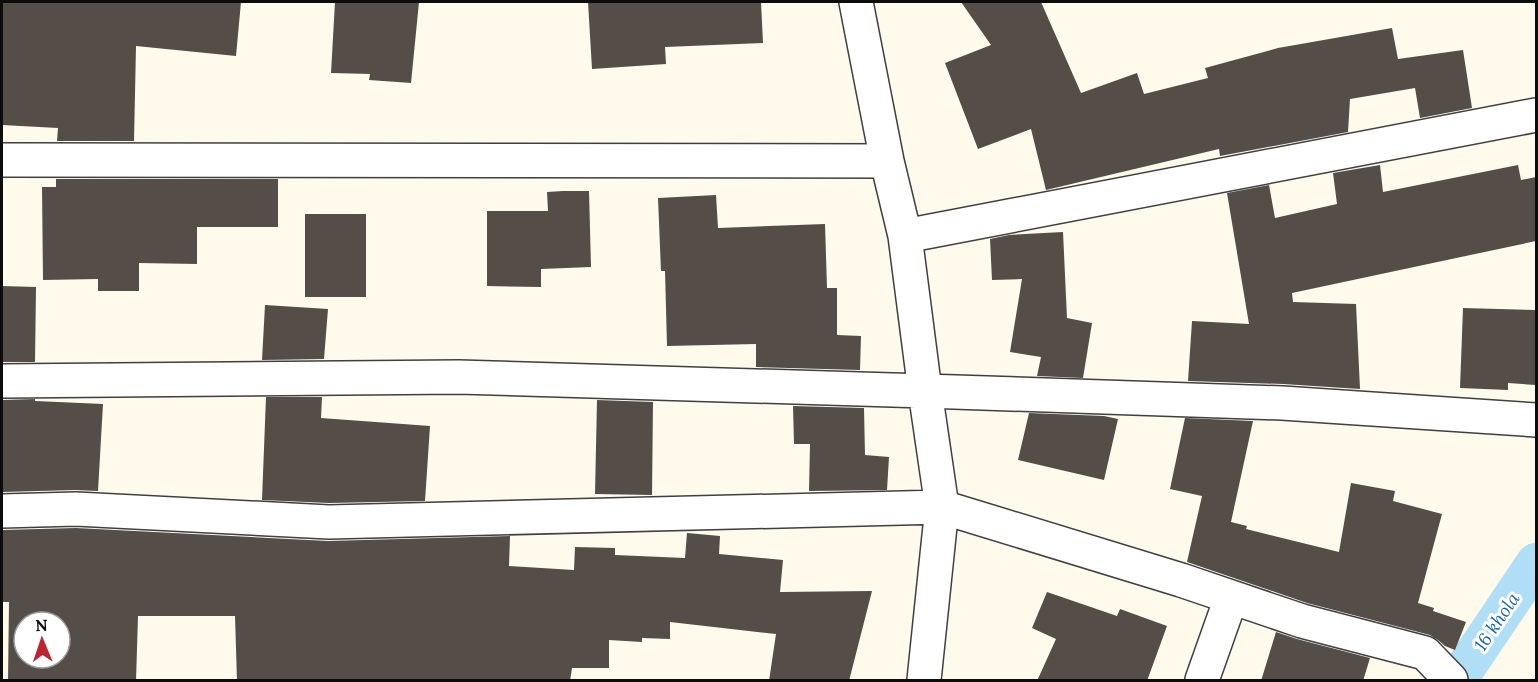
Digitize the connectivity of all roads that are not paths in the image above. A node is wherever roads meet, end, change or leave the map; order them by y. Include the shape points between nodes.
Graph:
1 (856, 2) edge
2 (1536, 115) edge
3 (2, 160) edge
4 (887, 161) junction
5 (905, 237) junction
6 (2, 381) edge
7 (925, 391) junction
8 (1536, 420) edge
9 (942, 507) junction
10 (2, 511) edge
11 (1231, 598) junction
12 (924, 681) edge
13 (1202, 681) edge
14 (1451, 681) edge

1 - 4 street
2 - 5 street
3 - 4 street
4 - 5 street
5 - 7 street
6 - 7 street via 459,378
7 - 8 street via 1282,404
7 - 9 street
9 - 10 street via 329,522 76,509
9 - 11 street
9 - 12 street
11 - 13 street
11 - 14 street via 1302,621 1425,652

